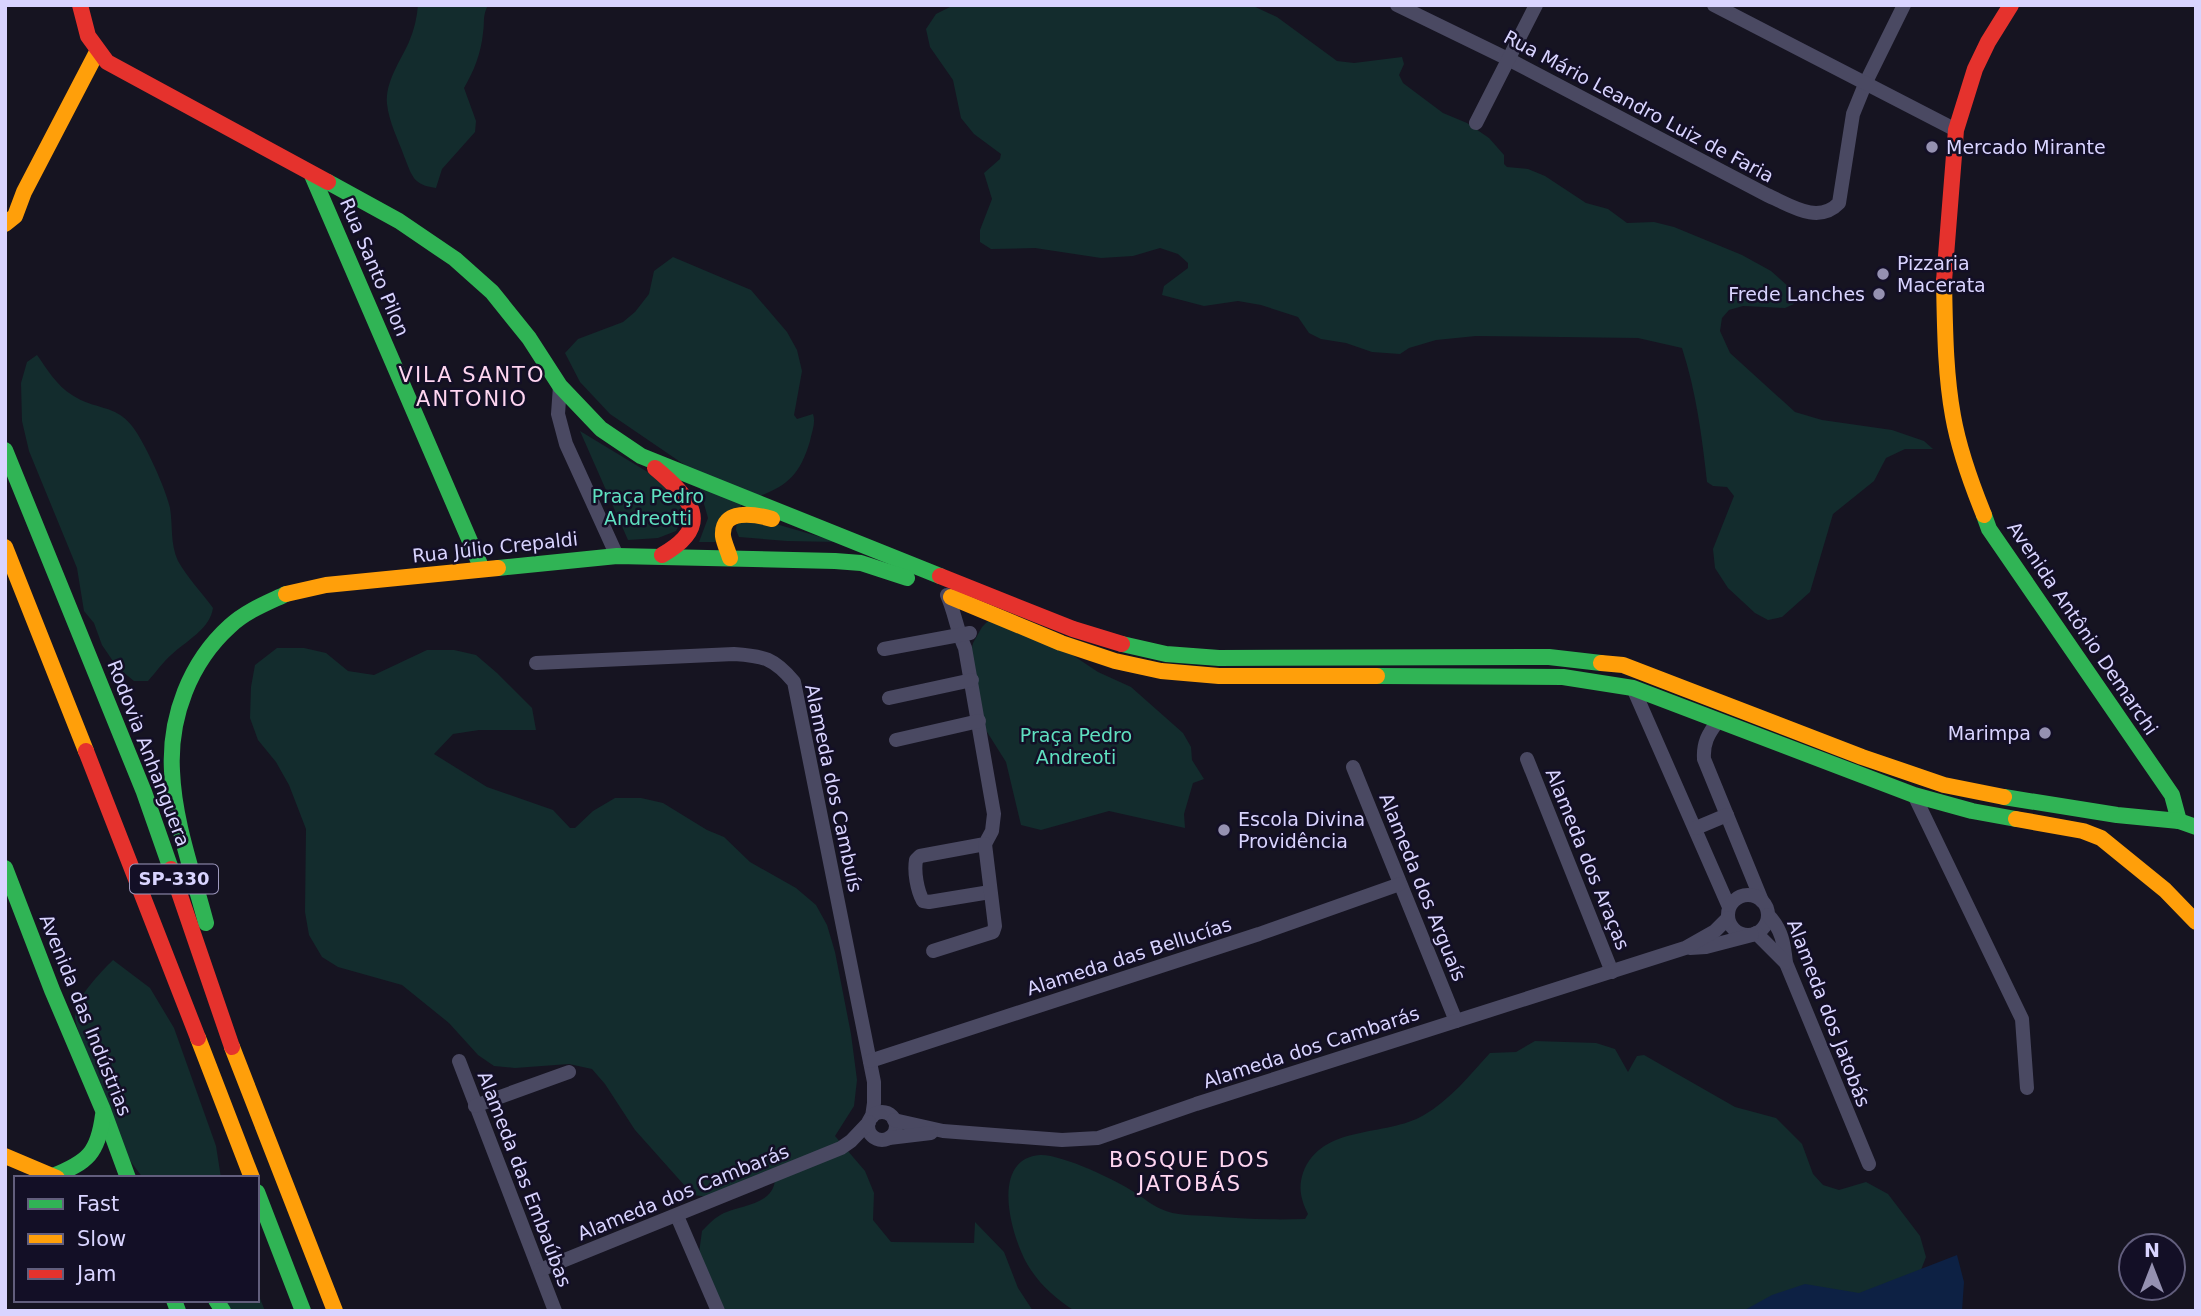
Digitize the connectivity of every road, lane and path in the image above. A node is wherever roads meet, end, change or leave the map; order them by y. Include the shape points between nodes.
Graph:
1 (80, 5) edge
2 (1397, 5) edge
3 (1536, 5) edge
4 (1714, 5) edge
5 (1904, 5) edge
6 (2011, 5) edge
7 (97, 52) junction
8 (1508, 59) junction
9 (1866, 82) junction
10 (1476, 123) dead end
11 (1956, 130) junction
12 (312, 175) junction
13 (369, 205) junction
14 (5, 224) edge
15 (338, 236) junction
16 (560, 386) junction
17 (5, 450) edge
18 (641, 456) junction
19 (859, 543) junction
20 (5, 547) edge
21 (662, 555) junction
22 (617, 556) junction
23 (730, 558) junction
24 (482, 569) junction
25 (947, 595) junction
26 (987, 612) junction
27 (965, 639) junction
28 (884, 649) dead end
29 (536, 663) dead end
30 (972, 680) junction
31 (1633, 688) junction
32 (889, 698) dead end
33 (979, 721) junction
34 (1718, 721) junction
35 (896, 740) dead end
36 (1527, 760) dead end
37 (1353, 767) dead end
38 (1914, 795) junction
39 (1727, 815) junction
40 (2179, 821) junction
41 (2196, 827) edge
42 (1696, 828) junction
43 (985, 844) junction
44 (5, 868) edge
45 (1400, 884) junction
46 (990, 892) junction
47 (1762, 901) junction
48 (1729, 912) junction
49 (1768, 915) junction
50 (2196, 922) edge
51 (1754, 934) junction
52 (1685, 948) junction
53 (933, 951) dead end
54 (1786, 963) junction
55 (1612, 972) junction
56 (1456, 1021) junction
57 (459, 1061) dead end
58 (870, 1061) junction
59 (240, 1072) junction
60 (569, 1072) dead end
61 (874, 1082) junction
62 (2026, 1088) dead end
63 (475, 1106) junction
64 (103, 1110) junction
65 (892, 1118) junction
66 (870, 1119) junction
67 (943, 1131) junction
68 (883, 1139) junction
69 (841, 1148) junction
70 (5, 1156) edge
71 (1869, 1164) dead end
72 (53, 1176) edge
73 (57, 1176) edge
74 (127, 1176) edge
75 (251, 1176) edge
76 (259, 1197) edge
77 (677, 1216) junction
78 (540, 1270) junction
79 (303, 1311) edge
80 (335, 1311) edge
81 (555, 1311) edge
82 (718, 1311) edge

1 - 7 main road via 89,42
2 - 8 street, Rua Mário Leandro Luiz de Faria
3 - 8 street
4 - 9 street
5 - 9 street
6 - 11 main road, Avenida Antônio Demarchi via 1975,69
7 - 12 main road via 107,62
7 - 14 main road via 15,215
8 - 9 street, Rua Mário Leandro Luiz de Faria via 1767,195 1819,214 1839,203 1853,114
8 - 10 street
9 - 11 street
11 - 40 main road, Avenida Antônio Demarchi via 1944,272 1946,334 1953,417 1969,477 1989,529 2172,795
12 - 13 main road
12 - 15 main road, Rua Santo Pilon
13 - 15 main road via 349,212
13 - 16 main road via 455,259 492,292
15 - 24 main road, Rua Santo Pilon
16 - 18 main road via 601,429
16 - 22 street via 558,414 566,444
17 - 59 main road, Rodovia Anhanguera / SP-330 via 144,792
18 - 19 main road
18 - 21 main road via 684,492 692,512 688,535
19 - 23 main road via 755,514 739,514 724,527
19 - 40 main road via 1073,629 1166,654 1219,658 1549,657 1623,665 1944,785
20 - 75 main road, SP-330
21 - 22 main road, Rua Júlio Crepaldi
21 - 23 main road, Rua Júlio Crepaldi
22 - 24 main road, Rua Júlio Crepaldi
23 - 25 main road, Rua Júlio Crepaldi via 861,563
24 - 59 main road, Rua Júlio Crepaldi via 326,585 286,594 230,626 194,672 174,732 173,790
25 - 26 main road, Rua Júlio Crepaldi
25 - 27 street
26 - 27 street
26 - 31 main road, Rua Júlio Crepaldi via 1061,643 1161,671 1219,676 1563,677
27 - 28 street
27 - 30 street
29 - 58 street, Alameda dos Cambuís via 734,654 761,655 780,665 794,682
30 - 32 street
30 - 33 street
31 - 34 main road, Rua Júlio Crepaldi
31 - 42 street
33 - 35 street
33 - 43 street via 994,814
34 - 38 main road, Rua Júlio Crepaldi
34 - 39 street, Alameda dos Jatobás via 1703,746 1704,760
36 - 55 street, Alameda dos Araças
37 - 45 street, Alameda dos Arguaís
38 - 50 main road, Rua Júlio Crepaldi via 2101,838
38 - 62 street via 2022,1019
39 - 42 street
39 - 47 street, Alameda dos Jatobás
40 - 41 main road
42 - 48 street
43 - 46 street
43 - 46 street via 920,856 915,866 923,901
44 - 64 main road, Avenida das Indústrias
45 - 56 street, Alameda dos Arguaís
45 - 58 street, Alameda das Bellucías
46 - 53 street via 993,932
47 - 48 street via 1756,896 1740,896
47 - 49 street, Alameda dos Jatobás
48 - 51 street via 1732,928
48 - 52 street, Alameda dos Cambarás via 1715,931
49 - 51 street, Alameda dos Jatobás
49 - 54 street, Alameda dos Jatobás via 1779,926
51 - 52 street, Alameda dos Cambarás
51 - 54 street
52 - 55 street, Alameda dos Cambarás
54 - 71 street, Alameda dos Jatobás
55 - 56 street, Alameda dos Cambarás
56 - 67 street, Alameda dos Cambarás via 1098,1138 1062,1140
57 - 63 street, Alameda das Embaúbas
58 - 61 street, Alameda dos Cambuís
59 - 80 main road, Rodovia Anhanguera / SP-330
60 - 63 street
61 - 65 street, Alameda dos Cambuís
61 - 66 street, Alameda dos Cambuís
63 - 78 street, Alameda das Embaúbas
64 - 73 main road via 97,1147 88,1158
64 - 74 main road, Avenida das Indústrias
65 - 66 street via 881,1113
65 - 67 street, Alameda dos Cambarás
65 - 68 street via 895,1130
66 - 68 street via 870,1132
66 - 69 street, Alameda dos Cambarás
67 - 68 street, Alameda dos Cambarás
68 - 69 street, Alameda dos Cambarás via 854,1149
69 - 77 street, Alameda dos Cambarás
70 - 72 main road
76 - 79 main road
77 - 78 street, Alameda dos Cambarás
77 - 82 street
78 - 81 street, Alameda das Embaúbas

